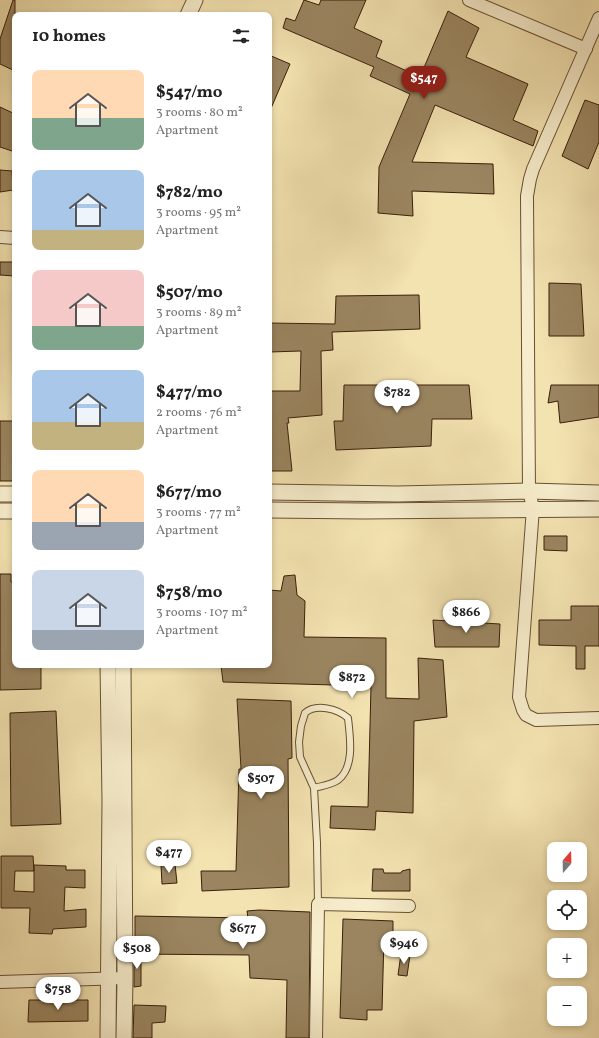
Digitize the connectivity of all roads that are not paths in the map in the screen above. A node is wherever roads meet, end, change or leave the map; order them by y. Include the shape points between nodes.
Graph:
1 (195, 0) edge
2 (469, 0) edge
3 (189, 12) edge
4 (599, 18) edge
5 (591, 47) edge
6 (0, 237) edge
7 (12, 238) edge
8 (529, 491) junction
9 (272, 492) edge
10 (599, 493) edge
11 (0, 494) edge
12 (12, 494) edge
13 (533, 508) junction
14 (599, 509) edge
15 (272, 510) edge
16 (12, 511) edge
17 (0, 512) edge
18 (108, 668) edge
19 (123, 668) edge
20 (108, 685) junction
21 (123, 686) junction
22 (599, 718) edge
23 (314, 788) junction
24 (116, 800) junction
25 (318, 904) junction
26 (409, 906) dead end
27 (126, 978) junction
28 (108, 979) junction
29 (0, 982) edge
30 (108, 1038) edge
31 (124, 1038) edge
32 (316, 1038) edge

1 - 3 street
2 - 5 street
4 - 5 street
5 - 8 street via 533,169 527,196
6 - 7 street
8 - 9 street via 398,494
8 - 10 street
8 - 13 street
11 - 12 street
13 - 14 street
13 - 15 street
13 - 22 street via 519,697 522,710 536,720
16 - 17 street
18 - 20 street
19 - 21 street
20 - 21 street
20 - 24 street
21 - 24 street
23 - 23 lane via 338,780 349,760 351,742 348,718 331,709 308,710 301,726 300,757
23 - 25 lane
24 - 27 street
24 - 28 street
25 - 26 street
25 - 32 street
27 - 28 street
27 - 31 street
28 - 29 street
28 - 30 street

